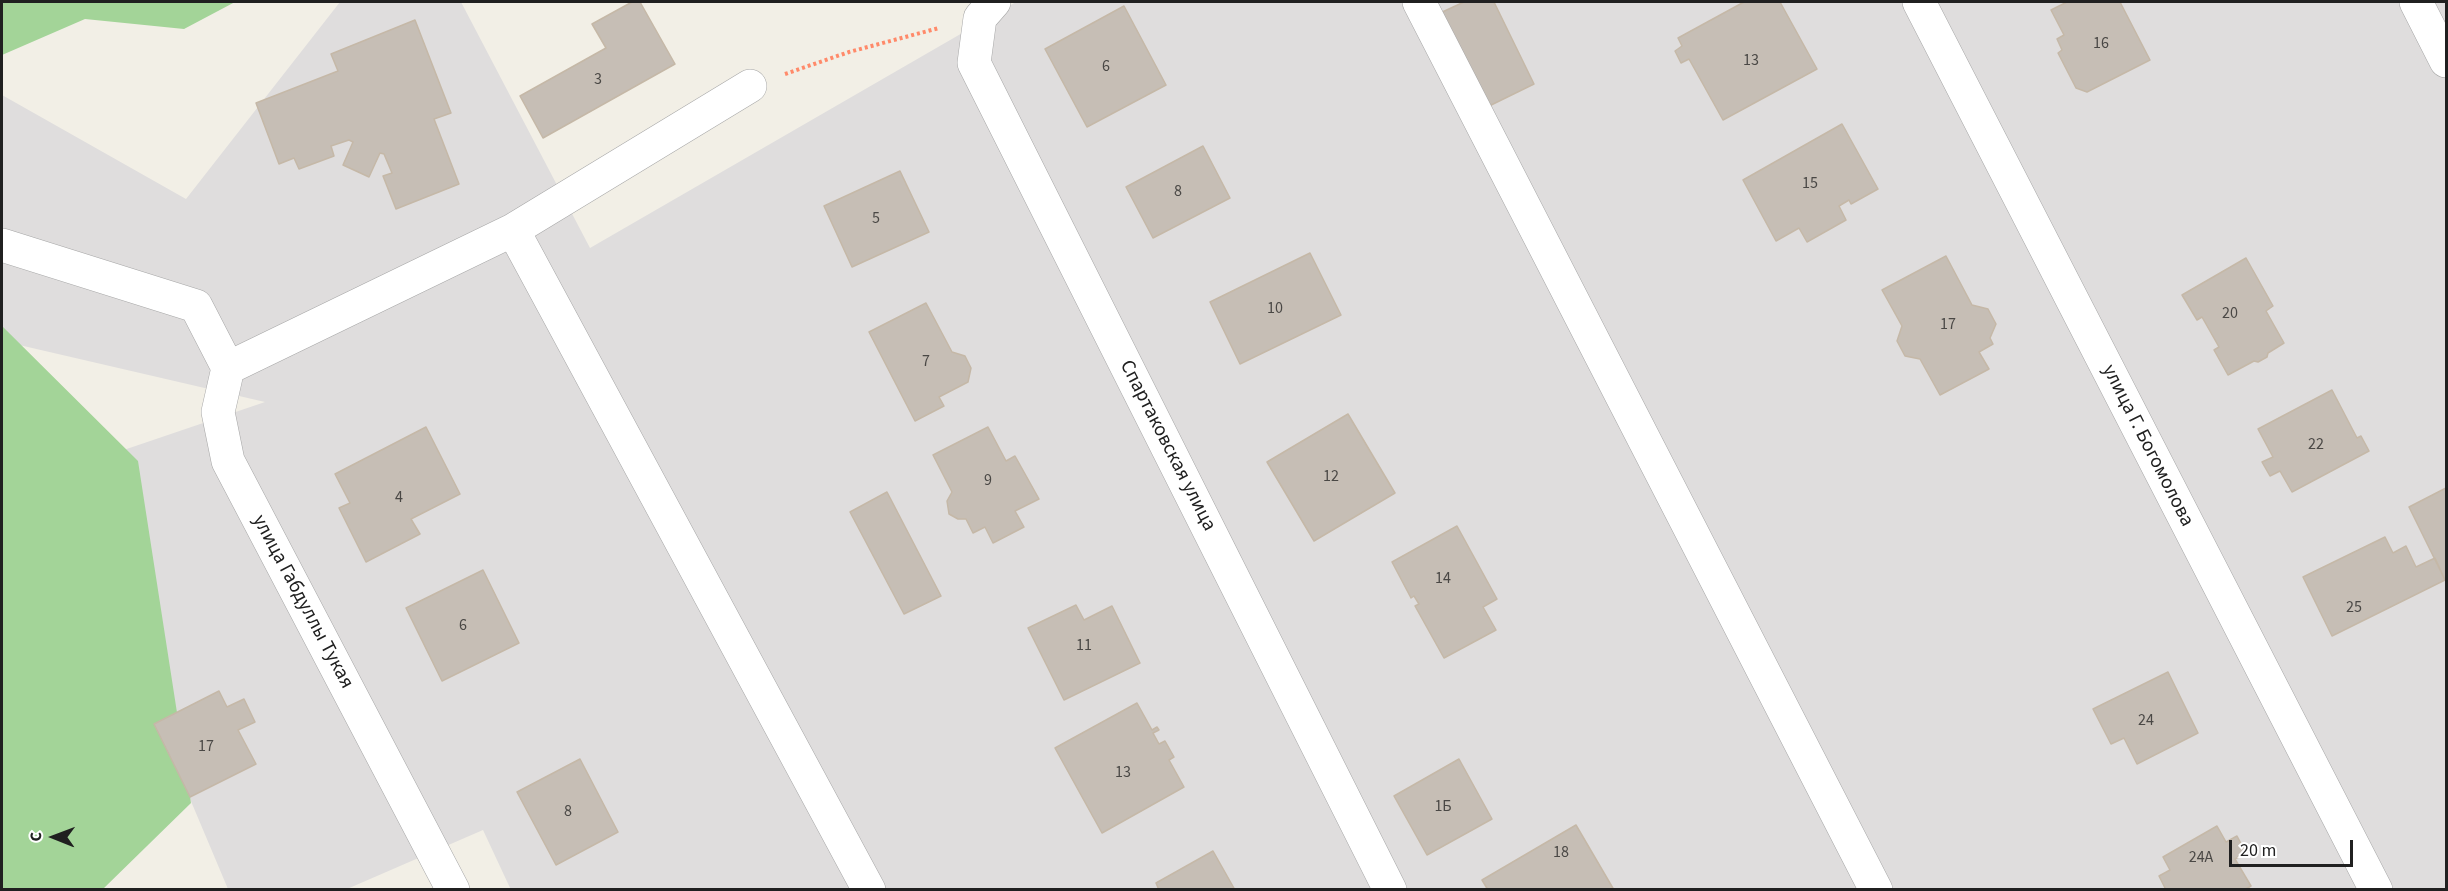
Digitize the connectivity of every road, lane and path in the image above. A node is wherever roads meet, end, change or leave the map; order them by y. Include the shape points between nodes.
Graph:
1 (1419, 2) edge
2 (1919, 2) edge
3 (2416, 2) edge
4 (987, 10) edge
5 (2446, 60) edge
6 (750, 86) joint
7 (513, 230) junction
8 (2, 245) edge
9 (228, 368) junction
10 (453, 890) edge
11 (869, 890) edge
12 (1390, 890) edge
13 (1876, 890) edge
14 (2376, 890) edge

1 - 13 street
2 - 14 street, улица Г. Богомолова
3 - 5 street
4 - 6 path
4 - 12 street, Спартаковская улица via 974,63
6 - 7 street
7 - 9 street
7 - 11 street
8 - 9 street via 196,306
9 - 10 street, улица Габдуллы Тукая via 218,412 228,461

